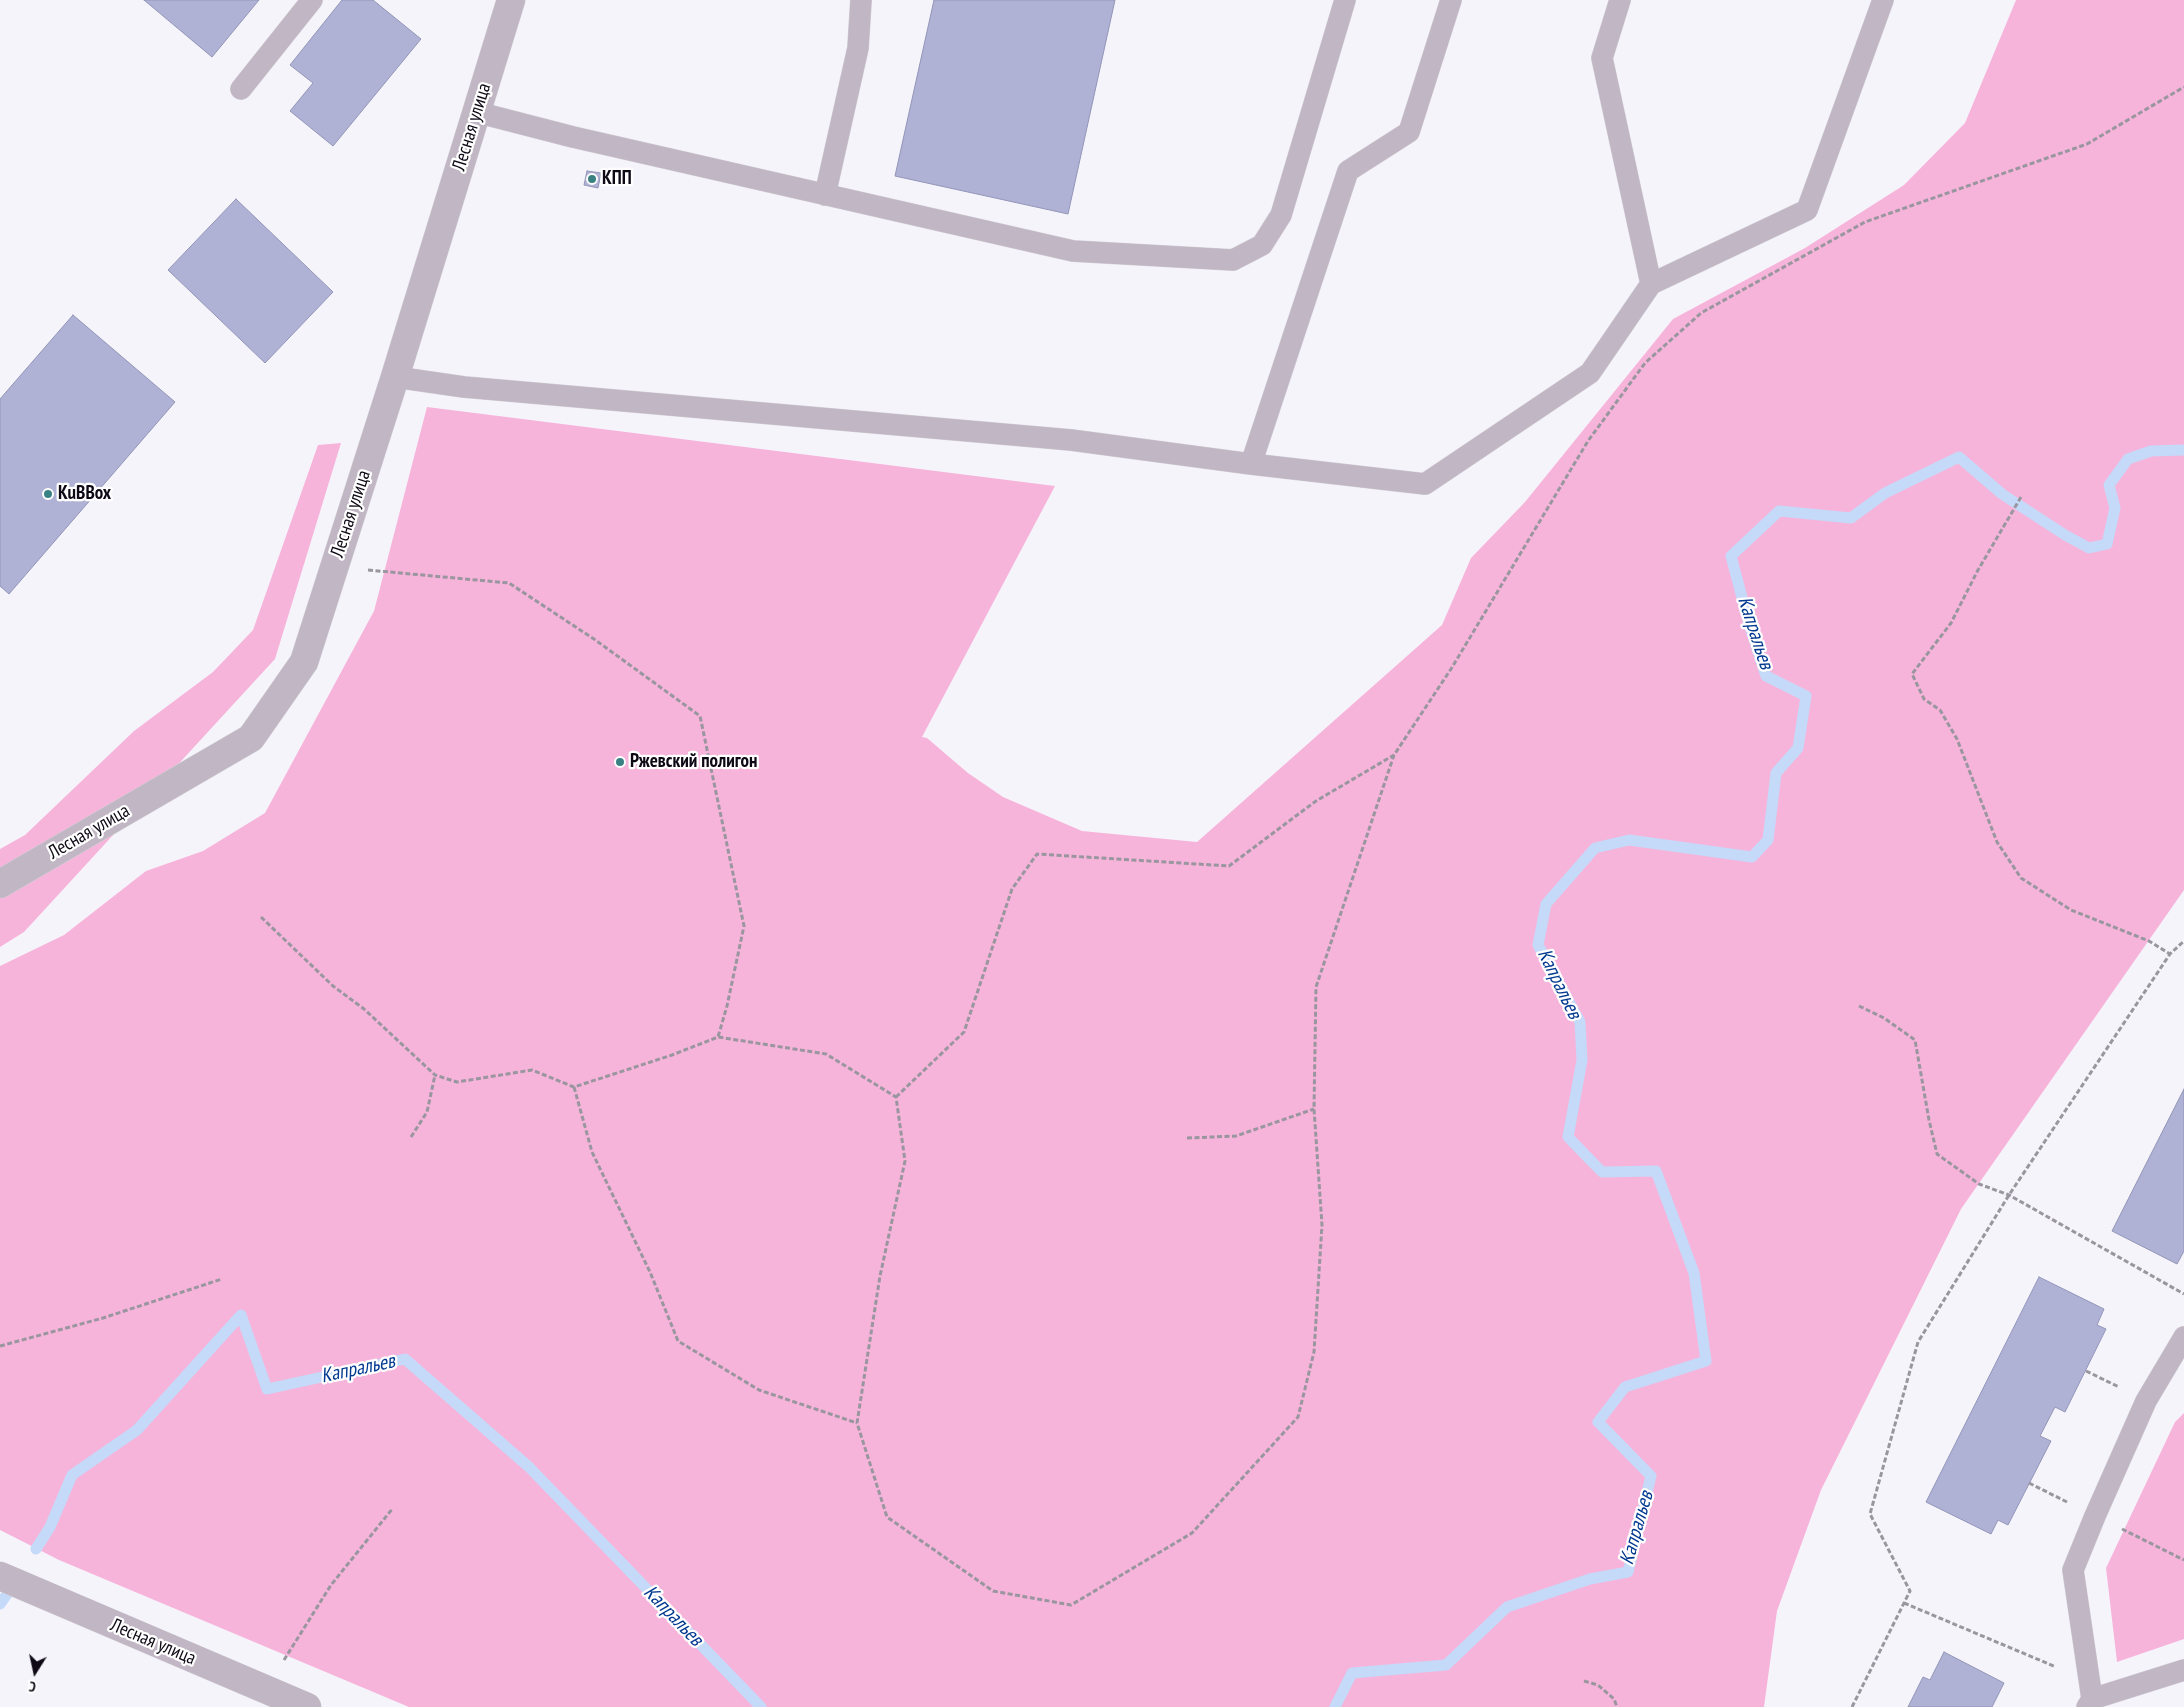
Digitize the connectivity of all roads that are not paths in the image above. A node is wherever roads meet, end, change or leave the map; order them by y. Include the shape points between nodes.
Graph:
1 (312, 0) edge
2 (511, 0) edge
3 (861, 0) edge
4 (1345, 0) edge
5 (1451, 0) edge
6 (1620, 0) edge
7 (1883, 0) edge
8 (241, 89) dead end
9 (476, 112) junction
10 (825, 195) junction
11 (1651, 284) junction
12 (395, 377) junction
13 (1251, 464) junction
14 (0, 884) edge
15 (2184, 1337) edge
16 (0, 1576) edge
17 (2184, 1670) edge
18 (2090, 1703) edge
19 (307, 1707) edge

1 - 8 lane
2 - 9 street, Лесная улица
3 - 10 lane via 858,48
4 - 10 lane via 1281,215 1262,245 1233,260 1073,251
5 - 13 lane via 1409,132 1348,171
6 - 11 lane via 1602,58
7 - 11 lane via 1807,210
9 - 10 lane via 573,138
9 - 12 street, Лесная улица
11 - 13 lane via 1590,373 1425,484
12 - 13 lane via 464,387 1071,440
12 - 14 street, Лесная улица via 304,662 251,738
15 - 18 lane via 2146,1401 2072,1570
16 - 19 street, Лесная улица
17 - 18 lane

